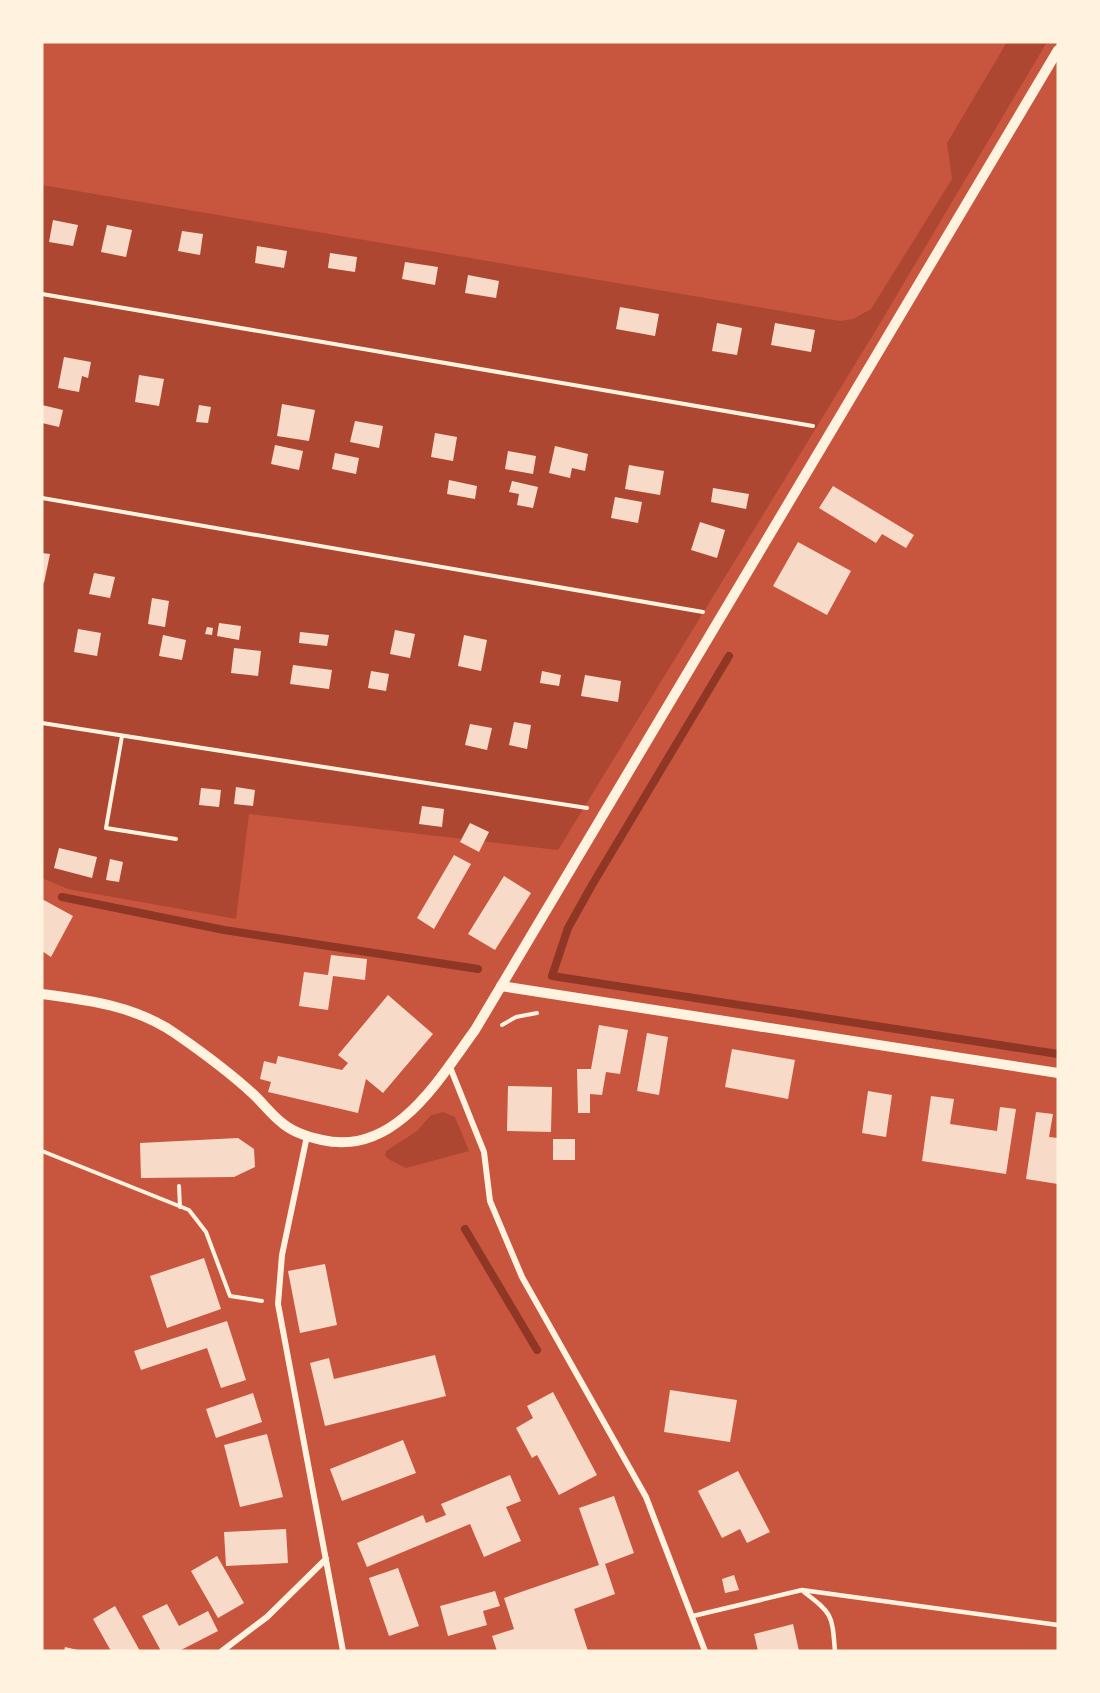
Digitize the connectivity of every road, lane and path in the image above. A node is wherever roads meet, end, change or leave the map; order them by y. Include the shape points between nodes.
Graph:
1 (1058, 50) edge
2 (42, 294) edge
3 (815, 426) dead end
4 (42, 498) edge
5 (718, 620) junction
6 (42, 723) edge
7 (122, 736) junction
8 (603, 814) junction
9 (176, 839) dead end
10 (501, 986) junction
11 (42, 994) edge
12 (541, 1013) dead end
13 (496, 1031) dead end
14 (449, 1065) junction
15 (1058, 1073) edge
16 (307, 1136) junction
17 (42, 1150) edge
18 (179, 1186) dead end
19 (180, 1206) junction
20 (278, 1304) junction
21 (326, 1559) junction
22 (802, 1590) junction
23 (693, 1616) junction
24 (1058, 1625) edge
25 (222, 1651) edge
26 (343, 1651) edge
27 (705, 1651) edge
28 (835, 1651) edge

1 - 5 street
2 - 3 path
4 - 5 path via 700,610
5 - 8 street
6 - 7 path
7 - 8 path via 583,807
7 - 9 path via 106,828
8 - 10 street
10 - 14 street
10 - 15 street
11 - 16 street via 95,1000 136,1012 175,1033 251,1092 282,1124
12 - 13 path via 516,1017
14 - 16 street via 423,1100 377,1135 355,1142
14 - 23 street via 484,1152 490,1201 522,1277 646,1497
16 - 20 street via 282,1255
17 - 19 path
18 - 19 path
19 - 20 path via 189,1210 206,1232 230,1296
20 - 21 street
21 - 25 street via 267,1617
21 - 26 street
22 - 23 lane
22 - 24 lane
22 - 28 lane via 825,1608 832,1622
23 - 27 street

